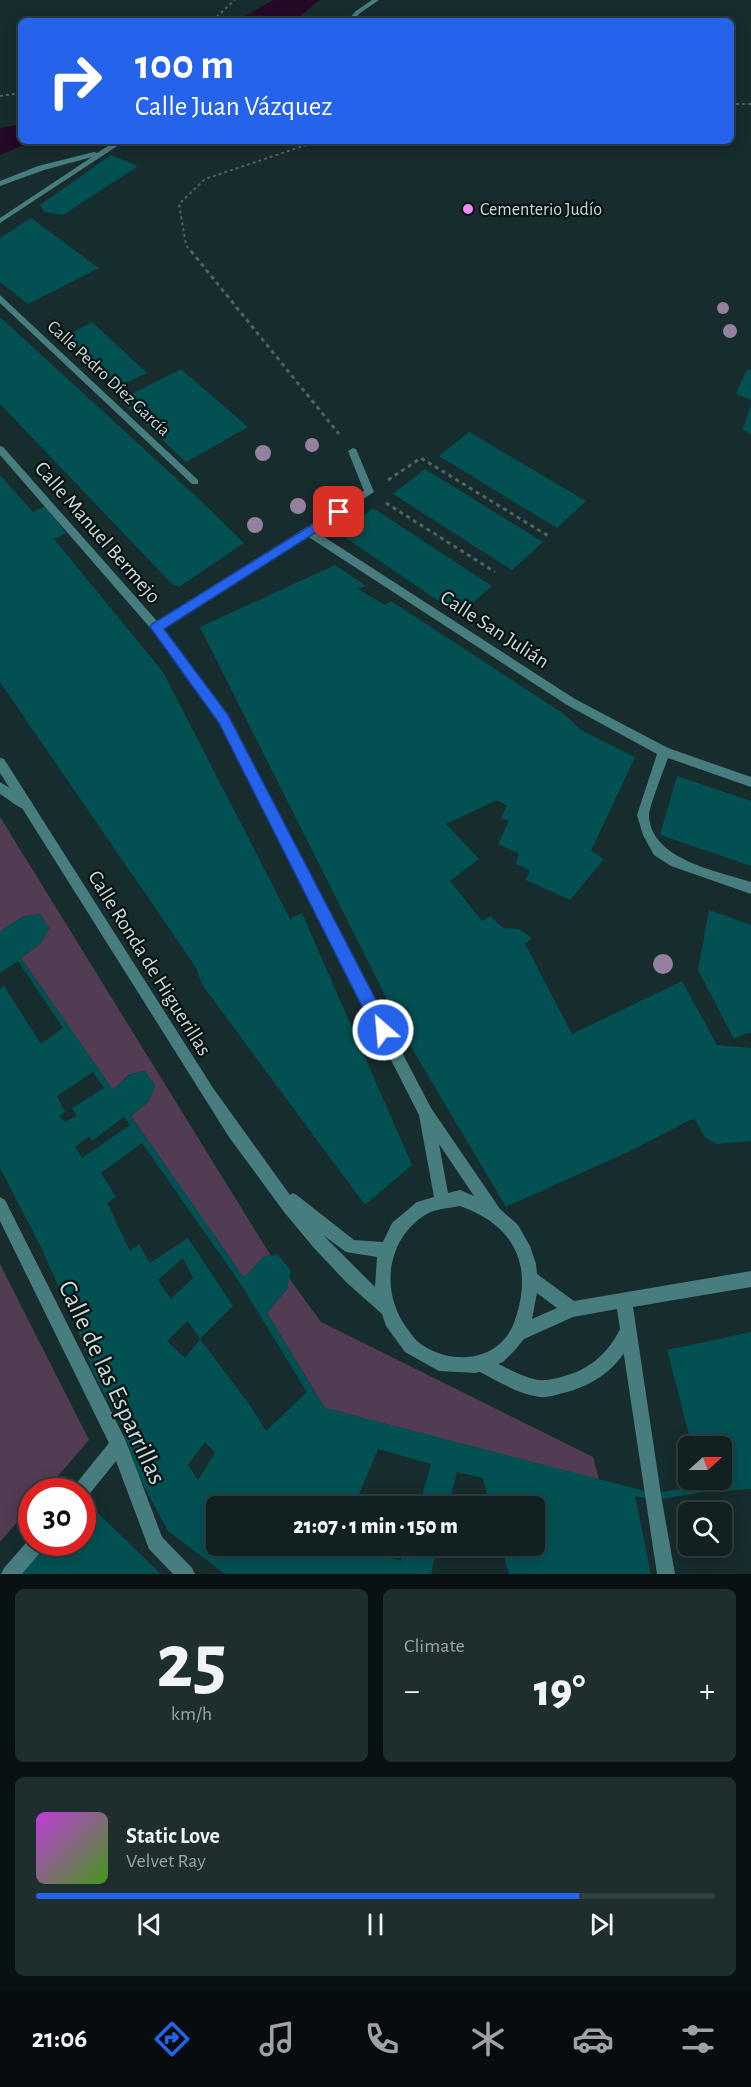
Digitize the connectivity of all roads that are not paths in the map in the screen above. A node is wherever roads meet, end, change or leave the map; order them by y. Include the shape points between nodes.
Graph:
1 (376, 0) edge
2 (353, 18) edge
3 (116, 144) edge
4 (101, 153) junction
5 (0, 184) edge
6 (0, 221) edge
7 (0, 298) edge
8 (0, 449) edge
9 (353, 452) road end
10 (195, 482) dead end
11 (308, 532) junction
12 (156, 627) junction
13 (664, 752) junction
14 (0, 763) edge
15 (751, 782) edge
16 (0, 787) edge
17 (27, 805) junction
18 (751, 888) edge
19 (426, 1113) junction
20 (269, 1182) junction
21 (442, 1198) junction
22 (0, 1205) edge
23 (493, 1210) junction
24 (386, 1250) junction
25 (531, 1279) junction
26 (751, 1280) edge
27 (624, 1301) junction
28 (386, 1308) junction
29 (572, 1309) junction
30 (628, 1330) junction
31 (518, 1334) junction
32 (482, 1364) junction
33 (119, 1445) junction
34 (92, 1478) edge
35 (26, 1556) edge
36 (10, 1574) edge
37 (186, 1574) edge
38 (666, 1574) edge

1 - 2 street
3 - 4 street
4 - 5 street via 41,168
4 - 6 street
7 - 10 street, Calle Pedro Díez García
8 - 12 street, Calle Manuel Bermejo
9 - 11 street via 369,492
11 - 12 street
11 - 13 street, Calle San Julián via 571,702
12 - 19 street, Calle Manuel Bermejo via 224,719
13 - 15 street, Calle San Julián
13 - 18 street via 643,815 648,835 658,851 675,862
14 - 17 street, Calle Ronda de Higuerillas
16 - 17 street
17 - 20 street, Calle Ronda de Higuerillas via 223,1118
19 - 21 street
19 - 23 street
20 - 24 street via 351,1247
20 - 28 street via 351,1278
21 - 23 street via 460,1198
21 - 24 street via 408,1215
22 - 33 street, Calle de las Esparrillas
23 - 25 street via 512,1229
24 - 28 street via 382,1268
25 - 29 street
25 - 31 street via 529,1308
26 - 27 street
27 - 29 street
27 - 30 street
28 - 32 street via 398,1331 415,1350 435,1363 459,1367
29 - 31 street
30 - 32 street via 622,1347 597,1373 571,1384 543,1389 512,1380
30 - 38 street
31 - 32 street via 502,1352
33 - 34 street
33 - 37 street, Calle de las Esparrillas via 155,1543
35 - 36 street

